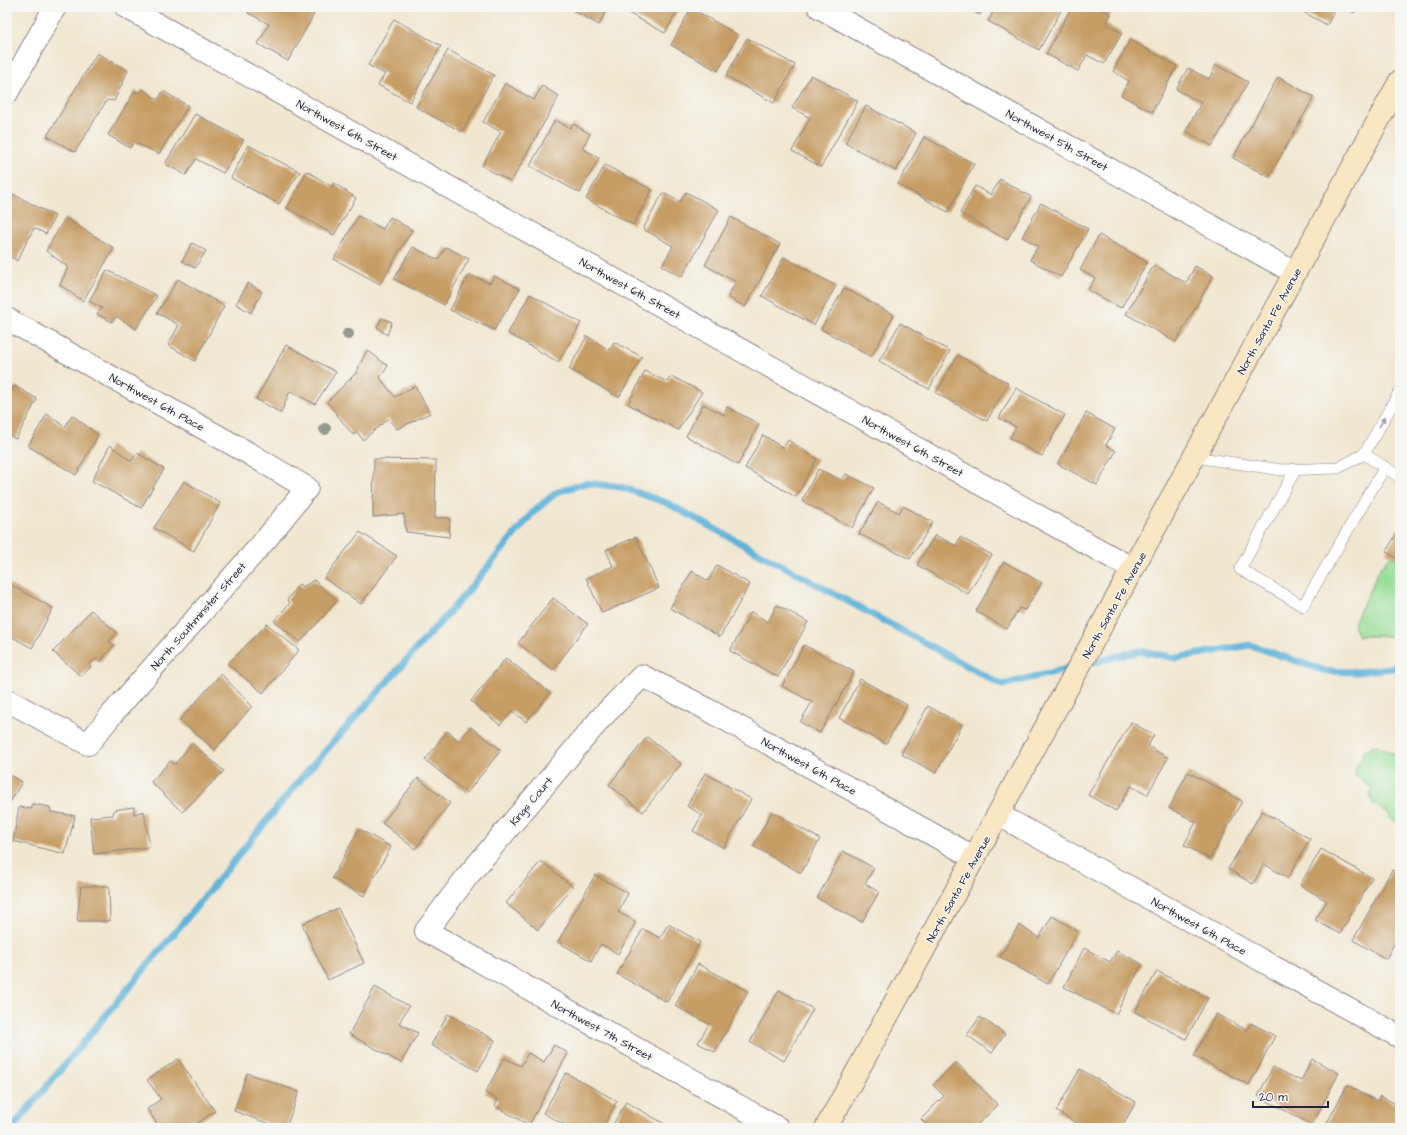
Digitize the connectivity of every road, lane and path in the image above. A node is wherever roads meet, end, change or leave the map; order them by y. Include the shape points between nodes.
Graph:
1 (55, 7) edge
2 (126, 7) edge
3 (819, 7) edge
4 (1400, 81) edge
5 (7, 93) edge
6 (1295, 273) junction
7 (7, 319) edge
8 (1400, 391) edge
9 (1364, 454) junction
10 (1194, 457) junction
11 (1385, 467) junction
12 (1296, 470) junction
13 (1400, 477) edge
14 (306, 488) joint
15 (1134, 569) junction
16 (642, 676) joint
17 (7, 700) edge
18 (999, 815) junction
19 (975, 858) junction
20 (426, 931) joint
21 (1400, 1037) edge
22 (778, 1128) edge
23 (826, 1128) edge

1 - 5 street
2 - 15 street, Northwest 6th Street
3 - 6 street, Northwest 5th Street
4 - 6 main road, North Santa Fe Avenue
6 - 10 main road, North Santa Fe Avenue
7 - 14 street, Northwest 6th Place via 250,454
9 -> 8 lane
9 - 11 lane
9 - 12 lane via 1338,468
10 - 12 lane
10 - 15 main road, North Santa Fe Avenue
11 - 12 lane via 1303,606 1240,569
11 - 13 lane
14 - 17 street, North Southminster Street via 267,538 88,744
15 - 18 main road, North Santa Fe Avenue
16 - 19 street, Northwest 6th Place via 694,702
16 - 20 street, Kings Court via 601,718 466,878
18 - 19 main road, North Santa Fe Avenue
18 - 21 street, Northwest 6th Place
19 - 23 main road, North Santa Fe Avenue
20 - 22 street, Northwest 7th Street

